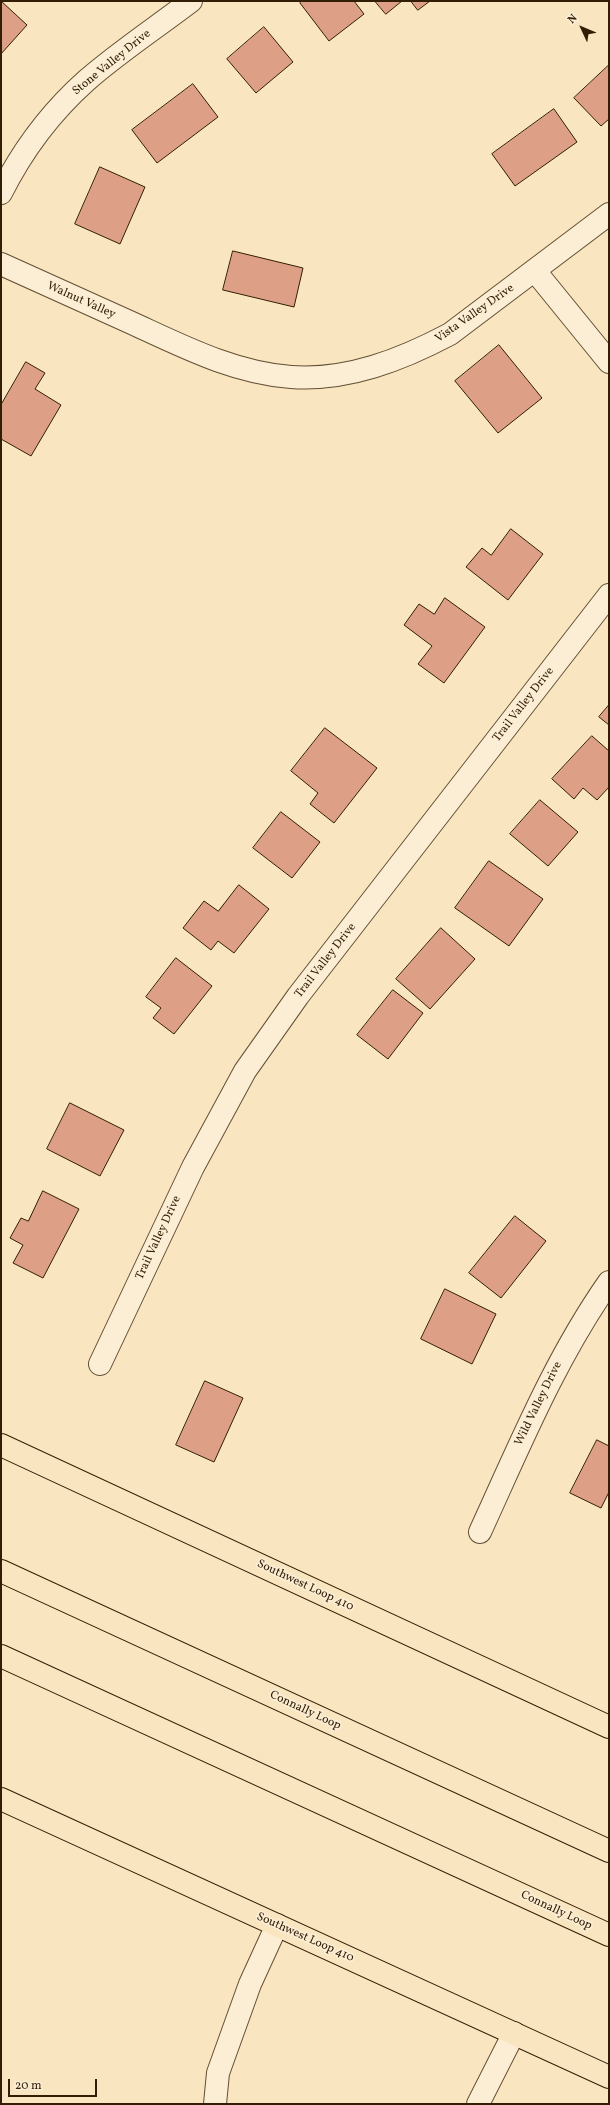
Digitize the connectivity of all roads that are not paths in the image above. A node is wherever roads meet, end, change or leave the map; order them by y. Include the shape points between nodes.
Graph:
1 (192, 1) edge
2 (1, 193) edge
3 (609, 214) edge
4 (1, 264) edge
5 (536, 271) junction
6 (162, 337) joint
7 (609, 362) edge
8 (609, 595) edge
9 (609, 1282) edge
10 (100, 1364) dead end
11 (1, 1446) edge
12 (480, 1532) dead end
13 (1, 1571) edge
14 (1, 1656) edge
15 (609, 1727) edge
16 (1, 1799) edge
17 (609, 1851) edge
18 (277, 1925) junction
19 (609, 1935) edge
20 (514, 2032) junction
21 (609, 2077) edge
22 (215, 2104) edge
23 (478, 2104) edge

1 - 2 street, Stone Valley Drive via 87,80 58,108 32,140
3 - 5 street, Vista Valley Drive
4 - 6 street, Walnut Valley
5 - 6 street, Vista Valley Drive via 450,334 421,350 349,373 321,377 292,377 254,372 204,356
5 - 7 street
8 - 10 street, Trail Valley Drive via 303,990 245,1071 193,1167
9 - 12 street, Wild Valley Drive via 585,1316 553,1373
11 - 15 main road, Southwest Loop 410
13 - 17 main road, Connally Loop
14 - 19 main road, Connally Loop
16 - 18 main road, Southwest Loop 410
18 - 20 main road, Southwest Loop 410
18 - 22 street via 250,1984 218,2073
20 - 21 main road, Southwest Loop 410
20 - 23 street

